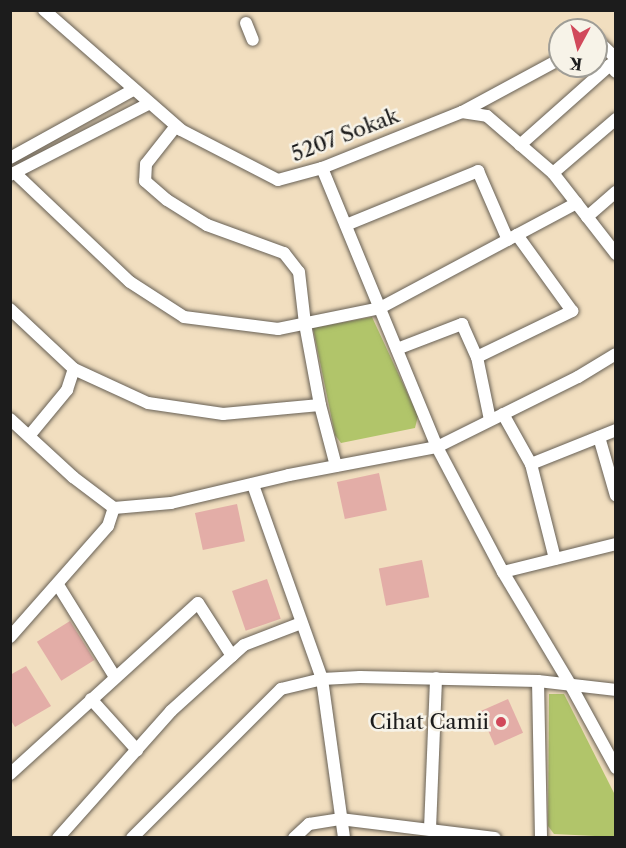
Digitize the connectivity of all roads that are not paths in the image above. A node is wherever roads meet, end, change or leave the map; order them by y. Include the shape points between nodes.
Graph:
1 (44, 10) edge
2 (246, 23) dead end
3 (253, 40) dead end
4 (548, 65) edge
5 (615, 72) edge
6 (133, 90) junction
7 (148, 104) junction
8 (462, 112) junction
9 (615, 118) edge
10 (176, 126) junction
11 (520, 145) junction
12 (10, 158) edge
13 (322, 168) junction
14 (553, 173) junction
15 (13, 174) edge
16 (615, 192) edge
17 (577, 203) junction
18 (587, 217) junction
19 (346, 225) junction
20 (512, 237) junction
21 (615, 254) edge
22 (380, 308) junction
23 (10, 309) edge
24 (304, 324) junction
25 (397, 349) junction
26 (615, 354) edge
27 (477, 357) junction
28 (74, 369) junction
29 (320, 405) junction
30 (503, 414) junction
31 (10, 419) edge
32 (490, 420) junction
33 (615, 430) edge
34 (29, 436) junction
35 (599, 436) junction
36 (437, 447) junction
37 (531, 464) junction
38 (336, 466) junction
39 (253, 485) junction
40 (615, 496) edge
41 (114, 508) junction
42 (615, 544) edge
43 (555, 559) junction
44 (503, 572) junction
45 (58, 585) junction
46 (301, 623) junction
47 (10, 637) edge
48 (232, 656) junction
49 (115, 677) junction
50 (436, 678) junction
51 (322, 679) junction
52 (538, 681) junction
53 (570, 684) junction
54 (615, 690) edge
55 (91, 699) junction
56 (137, 750) junction
57 (615, 768) edge
58 (10, 774) edge
59 (340, 819) junction
60 (430, 829) junction
61 (58, 837) edge
62 (132, 837) edge
63 (294, 837) edge
64 (344, 837) edge
65 (495, 837) edge
66 (541, 837) edge

1 - 6 street
2 - 3 street
4 - 8 street, 5207 Sokak
5 - 11 street via 610,65
6 - 7 street, 5207 Sokak
6 - 12 street
7 - 10 street, 5207 Sokak
7 - 15 street
8 - 11 street via 487,116
8 - 13 street, 5207 Sokak
9 - 14 street
10 - 13 street, 5207 Sokak via 278,180
10 - 24 street via 146,164 145,181 207,225 284,253 299,272
11 - 14 street
13 - 19 street
14 - 17 street
15 - 24 street via 130,282 184,317 278,329
16 - 18 street
17 - 18 street
17 - 20 street
18 - 21 street
19 - 20 street via 478,171
19 - 22 street
20 - 22 street
20 - 27 street via 572,311
22 - 24 street
22 - 25 street
23 - 28 street
24 - 29 street
25 - 27 street via 462,324
25 - 36 street
26 - 30 street
27 - 32 street
28 - 29 street via 148,403 223,414
28 - 34 street via 67,390
29 - 38 street
30 - 32 street
30 - 37 street
31 - 34 street
32 - 36 street
33 - 35 street
34 - 41 street
35 - 37 street
35 - 40 street
36 - 38 street
36 - 44 street
37 - 43 street
38 - 39 street
39 - 41 street via 171,503
39 - 46 street
41 - 45 street via 108,526
42 - 43 street
43 - 44 street
44 - 53 street
45 - 47 street
45 - 49 street
46 - 48 street via 244,645
46 - 51 street
48 - 49 street via 198,603
48 - 56 street via 171,711
49 - 55 street
50 - 51 street
50 - 52 street
50 - 60 street
51 - 59 street
51 - 62 street via 281,689
52 - 53 street
52 - 66 street
53 - 54 street
53 - 57 street
55 - 56 street
55 - 58 street
56 - 61 street
59 - 60 street
59 - 63 street via 309,824
59 - 64 street
60 - 65 street

